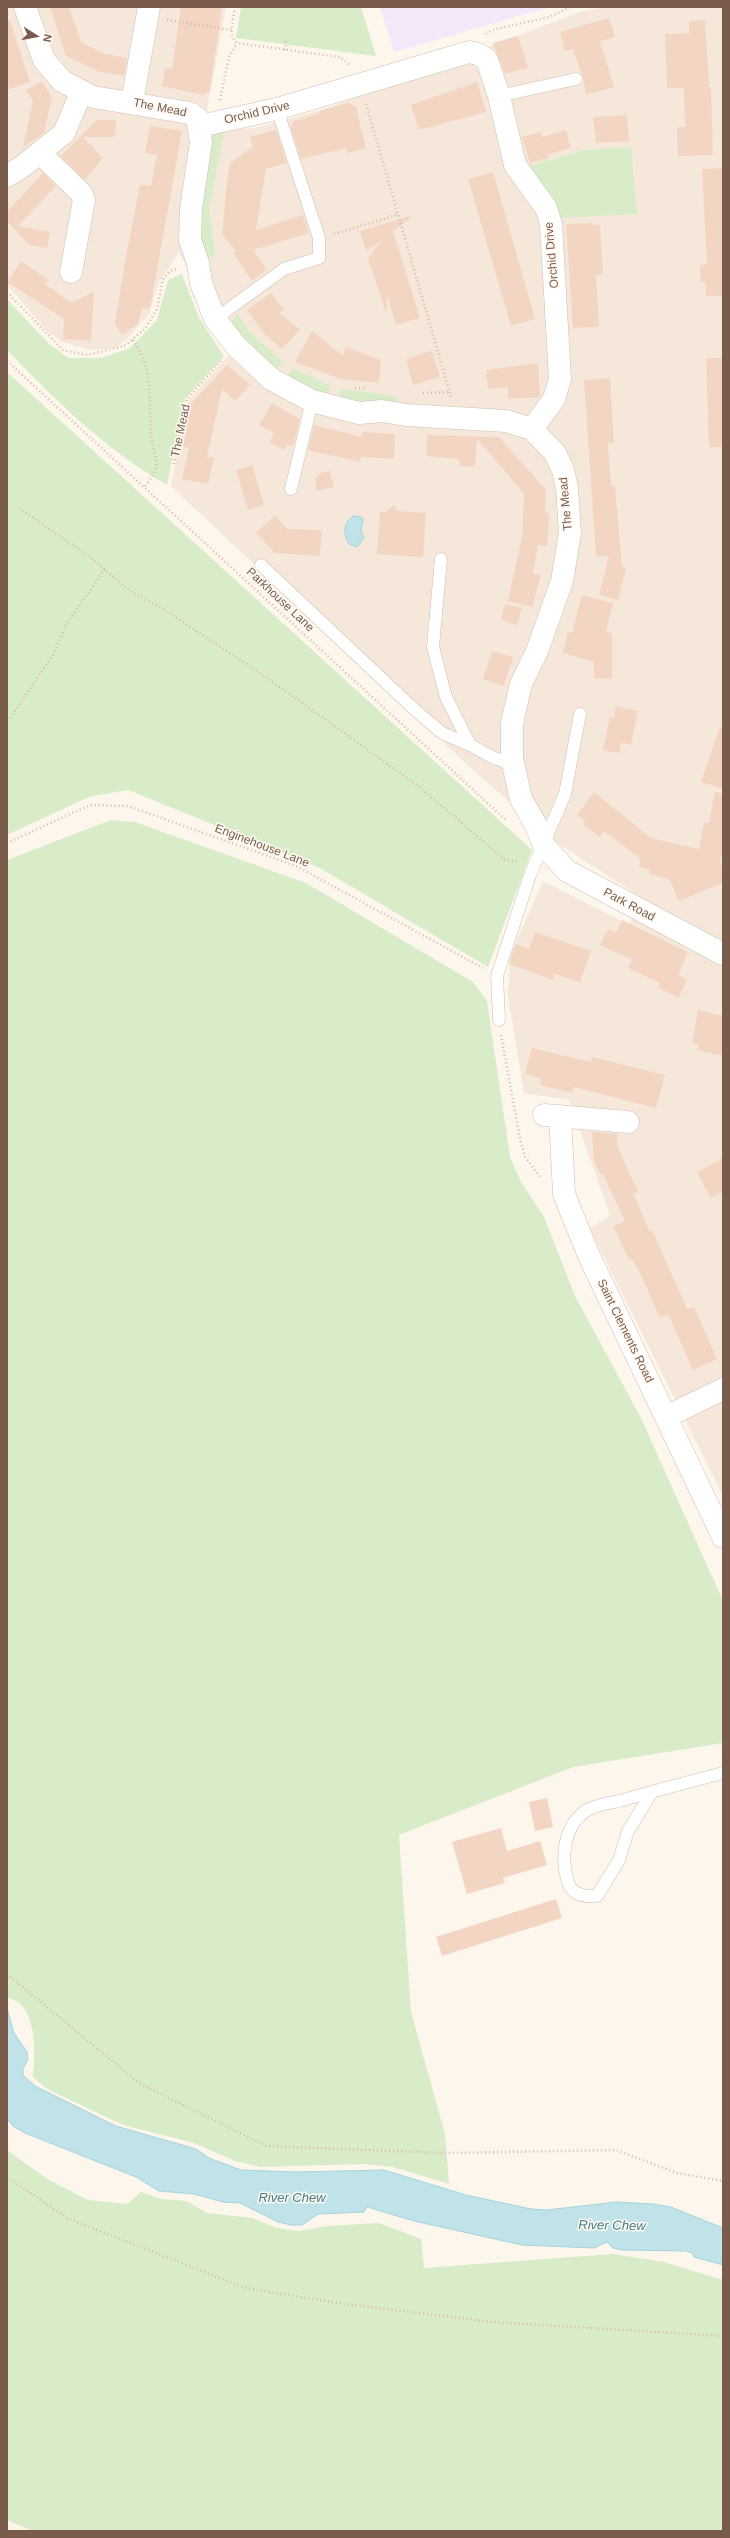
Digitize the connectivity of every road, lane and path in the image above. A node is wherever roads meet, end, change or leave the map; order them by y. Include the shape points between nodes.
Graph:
1 (25, 7) edge
2 (235, 7) edge
3 (571, 7) edge
4 (148, 12) edge
5 (232, 30) junction
6 (286, 40) dead end
7 (237, 43) junction
8 (285, 50) junction
9 (468, 52) junction
10 (576, 79) dead end
11 (360, 85) junction
12 (81, 93) junction
13 (499, 96) junction
14 (219, 98) dead end
15 (132, 102) junction
16 (277, 109) junction
17 (200, 126) junction
18 (40, 153) junction
19 (7, 176) edge
20 (397, 215) junction
21 (319, 238) junction
22 (198, 263) junction
23 (71, 272) dead end
24 (7, 292) edge
25 (215, 319) junction
26 (133, 340) junction
27 (235, 345) junction
28 (7, 361) edge
29 (350, 388) dead end
30 (372, 390) dead end
31 (448, 392) junction
32 (418, 393) dead end
33 (312, 401) junction
34 (464, 418) junction
35 (532, 429) junction
36 (174, 464) dead end
37 (144, 488) junction
38 (291, 489) dead end
39 (19, 508) dead end
40 (440, 559) dead end
41 (261, 565) dead end
42 (105, 569) junction
43 (580, 714) dead end
44 (10, 718) dead end
45 (470, 745) junction
46 (513, 765) junction
47 (513, 826) dead end
48 (7, 843) edge
49 (544, 846) junction
50 (535, 866) junction
51 (723, 954) edge
52 (497, 976) junction
53 (499, 1020) joint
54 (628, 1122) dead end
55 (564, 1194) junction
56 (723, 1389) edge
57 (666, 1417) junction
58 (723, 1537) edge
59 (723, 1773) edge
60 (652, 1792) junction
61 (7, 1974) edge
62 (7, 2176) edge
63 (723, 2181) edge
64 (723, 2336) edge

1 - 12 street, The Mead via 44,60 62,81
2 - 5 path
3 - 9 path via 549,17 492,30 480,38
4 - 5 path
4 - 15 street
5 - 7 path via 232,38
6 - 8 path
7 - 8 path
7 - 14 path via 229,57
8 - 11 path via 340,57 349,62
9 - 11 street, Orchid Drive
9 - 13 street, Orchid Drive via 478,54 487,60
10 - 13 lane
11 - 16 street, Orchid Drive
11 - 20 path
12 - 15 street, The Mead via 92,97
12 - 18 street via 64,133
13 - 35 street, Orchid Drive via 515,165 546,208 551,224 560,379 554,399
15 - 17 street, The Mead via 190,114 197,118
16 - 17 street, Orchid Drive
16 - 21 lane
17 - 22 street, The Mead via 201,142 190,209 190,240
18 - 19 street
18 - 23 street via 81,193 84,200
20 - 21 path
20 - 31 path
21 - 25 lane via 319,258 284,270
22 - 25 street, The Mead via 201,283
22 - 26 path via 166,274 152,319
24 - 26 path via 63,350 87,355 124,346
25 - 27 street, The Mead
26 - 37 path via 143,357 150,380 151,426 156,460 155,470
27 - 33 street, The Mead via 272,379
27 - 36 path, The Mead via 187,399
28 - 37 path, Parkhouse Lane
29 - 30 path
31 - 32 path
31 - 34 path
33 - 34 street, The Mead via 359,413 382,411 406,416
33 - 38 lane
34 - 35 street, The Mead via 506,421
35 - 46 street, The Mead via 555,453 563,470 567,488 570,534 562,581 537,651 521,684 512,723
37 - 47 path, Parkhouse Lane
39 - 42 path
40 - 45 lane via 433,647 446,697
41 - 45 lane via 415,710 442,733
42 - 44 path via 66,625 53,655
42 - 50 path via 133,593 160,607 260,673 417,785 505,860
43 - 49 lane via 565,794
45 - 46 lane
46 - 49 street, The Mead via 521,799 536,825
48 - 52 path, Enginehouse Lane via 90,805 128,806 296,866
49 - 50 lane
49 - 51 street, Park Road via 567,871
50 - 52 lane
52 - 53 lane
53 - 55 path via 525,1157 541,1178
54 - 55 street, Saint Clements Road via 552,1115
55 - 57 street, Saint Clements Road via 589,1256
56 - 57 street
57 - 58 street, Saint Clements Road
59 - 60 lane
60 - 60 lane via 588,1810 574,1822 567,1835 564,1850 568,1883 574,1892 587,1897 597,1896 619,1860 628,1831
61 - 63 path via 139,2083 266,2146 446,2152 616,2150 677,2173
62 - 64 path via 67,2218 245,2288 344,2304 493,2322

